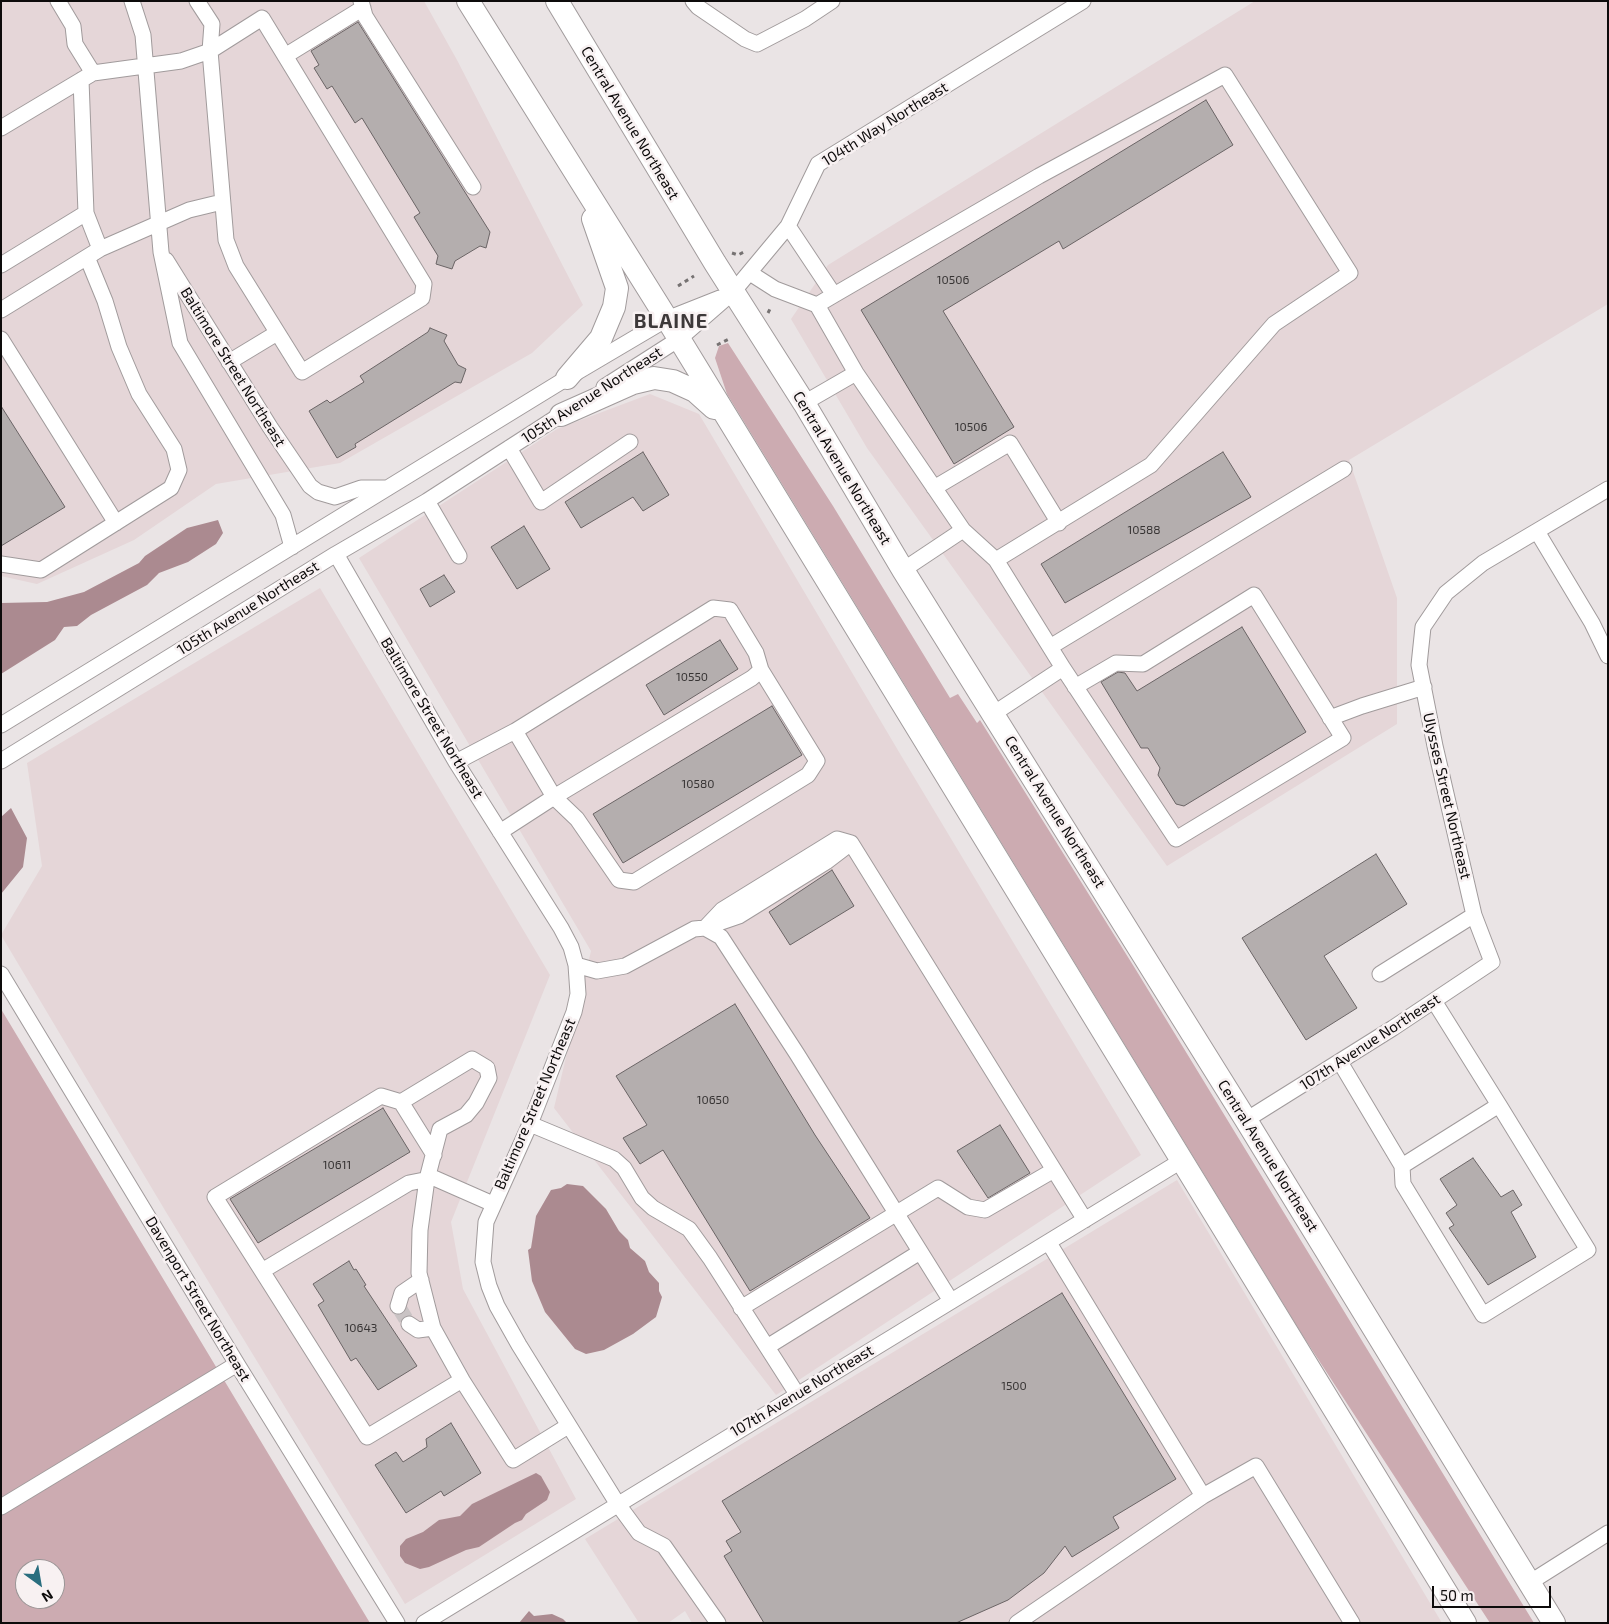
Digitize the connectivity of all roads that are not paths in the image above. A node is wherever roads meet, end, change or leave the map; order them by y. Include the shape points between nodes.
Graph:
1 (58, 1) edge
2 (132, 1) edge
3 (197, 1) edge
4 (468, 1) edge
5 (557, 1) edge
6 (693, 1) edge
7 (832, 1) edge
8 (1083, 1) edge
9 (362, 4) edge
10 (210, 51) junction
11 (285, 56) junction
12 (145, 67) junction
13 (87, 76) junction
14 (1, 128) edge
15 (578, 178) junction
16 (473, 187) dead end
17 (222, 202) junction
18 (86, 213) junction
19 (158, 224) junction
20 (788, 226) junction
21 (161, 252) junction
22 (94, 253) junction
23 (1, 265) edge
24 (750, 273) junction
25 (733, 292) junction
26 (834, 295) junction
27 (817, 305) junction
28 (1, 310) edge
29 (667, 319) junction
30 (277, 333) junction
31 (1, 339) edge
32 (679, 339) junction
33 (229, 362) junction
34 (856, 373) junction
35 (567, 378) junction
36 (804, 403) junction
37 (561, 415) junction
38 (731, 424) junction
39 (630, 442) dead end
40 (509, 448) junction
41 (1344, 468) dead end
42 (389, 488) junction
43 (934, 488) junction
44 (1608, 489) edge
45 (427, 501) junction
46 (116, 523) junction
47 (1059, 523) junction
48 (963, 530) junction
49 (1538, 533) junction
50 (292, 547) junction
51 (336, 554) junction
52 (459, 556) dead end
53 (996, 560) junction
54 (1, 564) edge
55 (903, 570) junction
56 (1050, 647) junction
57 (1608, 656) edge
58 (1063, 668) junction
59 (91, 670) junction
60 (762, 670) junction
61 (1075, 686) junction
62 (1424, 687) junction
63 (1, 713) edge
64 (993, 714) junction
65 (1330, 718) junction
66 (1, 725) edge
67 (515, 731) junction
68 (1, 761) edge
69 (456, 762) junction
70 (554, 797) junction
71 (500, 832) junction
72 (1474, 915) junction
73 (705, 928) junction
74 (1492, 962) joint
75 (576, 965) junction
76 (1, 974) edge
77 (1380, 974) dead end
78 (1434, 1001) junction
79 (1340, 1062) junction
80 (401, 1102) junction
81 (1498, 1105) junction
82 (1246, 1120) junction
83 (530, 1124) junction
84 (434, 1155) junction
85 (1181, 1161) junction
86 (1402, 1166) junction
87 (1054, 1170) junction
88 (427, 1179) junction
89 (493, 1204) junction
90 (896, 1213) junction
91 (1085, 1220) junction
92 (1049, 1243) junction
93 (920, 1252) junction
94 (262, 1271) junction
95 (421, 1280) junction
96 (950, 1301) junction
97 (398, 1306) dead end
98 (741, 1308) junction
99 (409, 1324) dead end
100 (433, 1328) junction
101 (766, 1347) junction
102 (237, 1364) junction
103 (462, 1380) junction
104 (797, 1394) junction
105 (568, 1426) junction
106 (1202, 1496) junction
107 (617, 1503) junction
108 (1, 1507) edge
109 (1608, 1533) edge
110 (1529, 1583) junction
111 (397, 1623) edge
112 (424, 1623) edge
113 (718, 1623) edge
114 (1017, 1623) edge
115 (1352, 1623) edge
116 (1465, 1623) edge
117 (1554, 1623) edge

1 - 13 street via 73,26 75,44
2 - 12 street, Baltimore Street Northeast via 143,35
3 - 10 street via 212,24
4 - 15 highway
5 - 25 highway, Central Avenue Northeast
6 - 7 street via 745,39 757,44
8 - 20 street, 104th Way Northeast via 818,164
9 - 11 street
9 - 16 street via 365,16
10 - 11 street via 262,18
10 - 12 street via 181,61
10 - 17 street
11 - 30 street via 424,284 422,298 302,372
12 - 13 street
12 - 19 street, Baltimore Street Northeast
13 - 14 street
13 - 18 street
15 - 29 highway
15 - 35 highway via 617,288 614,307 601,338
17 - 19 street via 195,208
17 - 30 street via 226,240 236,266
18 - 22 street
18 - 23 street
19 - 21 street, Baltimore Street Northeast
19 - 22 street
20 - 24 street, 104th Way Northeast
20 - 26 street
21 - 33 street, Baltimore Street Northeast
21 - 50 street, Baltimore Street Northeast via 180,343 283,516
22 - 28 street
22 - 46 street via 118,347 139,394 174,449 179,470 171,488
24 - 25 street, 104th Way Northeast
24 - 27 street via 775,289
25 - 29 street, 105th Avenue Northeast
25 - 32 street, 105th Avenue Northeast
25 - 36 highway, Central Avenue Northeast
26 - 27 street
26 - 47 street via 1224,74 1350,274 1274,324 1151,465
27 - 34 street
29 - 32 highway
29 - 35 street, 105th Avenue Northeast
30 - 33 street
31 - 46 street
32 - 37 street, 105th Avenue Northeast
32 - 38 highway
33 - 42 street, Baltimore Street Northeast via 310,486 335,497 361,488
34 - 36 street
34 - 43 street
35 - 42 street, 105th Avenue Northeast
36 - 55 highway, Central Avenue Northeast
37 - 38 highway via 633,383 654,378 674,381 695,391
37 - 40 street, 105th Avenue Northeast
38 - 85 highway
39 - 40 street via 541,502
40 - 45 street, 105th Avenue Northeast
41 - 56 street
42 - 50 street, 105th Avenue Northeast
43 - 47 street via 1010,442
43 - 48 street
44 - 49 street
45 - 51 street, 105th Avenue Northeast
45 - 52 street
46 - 54 street via 41,570
47 - 53 street
48 - 53 street
48 - 55 street
49 - 57 street
49 - 62 street, Ulysses Street Northeast via 1483,563 1446,593 1423,627 1419,665
50 - 59 street, 105th Avenue Northeast
51 - 68 street, 105th Avenue Northeast
51 - 69 street, Baltimore Street Northeast
53 - 56 street
55 - 64 highway, Central Avenue Northeast
56 - 58 street
58 - 61 street
58 - 64 street
59 - 63 street
59 - 66 street, 105th Avenue Northeast
60 - 67 street via 756,653 730,610 713,608
60 - 70 street
60 - 70 street via 817,761 808,775 659,867 634,882 619,880 578,819
61 - 65 street via 1116,663 1143,664 1254,595
61 - 65 street via 1176,839 1343,738
62 - 65 street
62 - 72 street, Ulysses Street Northeast
64 - 82 highway, Central Avenue Northeast
67 - 69 street
67 - 70 street
69 - 71 street, Baltimore Street Northeast
70 - 71 street
71 - 75 street, Baltimore Street Northeast via 561,928
72 - 74 street, Ulysses Street Northeast
72 - 77 street
73 - 75 street via 687,932 625,966 597,970
73 - 87 street via 722,910 837,840 851,843
73 - 90 street via 717,934 729,947
74 - 78 street, 107th Avenue Northeast
75 - 83 street, Baltimore Street Northeast via 578,994 574,1012
76 - 102 street, Davenport Street Northeast
78 - 79 street, 107th Avenue Northeast
78 - 81 street
79 - 82 street, 107th Avenue Northeast
79 - 86 street
80 - 84 street
80 - 84 street via 472,1059 487,1068 488,1078 476,1103 466,1114 440,1129
80 - 94 street via 381,1096 215,1197
81 - 86 street
81 - 86 street via 1588,1250 1483,1315 1403,1184
82 - 110 highway, Central Avenue Northeast
83 - 89 street, Baltimore Street Northeast
83 - 98 street via 614,1159 624,1168 642,1198 689,1230
84 - 88 street
85 - 91 street, 107th Avenue Northeast
85 - 116 highway
87 - 90 street via 985,1210 968,1207 938,1188
87 - 91 street
88 - 89 street via 434,1178
88 - 94 street via 409,1183
88 - 95 street via 420,1230
89 - 105 street, Baltimore Street Northeast via 484,1238 483,1262 489,1286 497,1306
90 - 93 street
90 - 98 street
91 - 92 street, 107th Avenue Northeast
92 - 96 street, 107th Avenue Northeast
92 - 106 street
93 - 96 street
93 - 101 street
94 - 103 street via 367,1437
95 - 97 street via 402,1293
95 - 100 street
96 - 104 street, 107th Avenue Northeast
98 - 101 street
99 - 100 street via 418,1330
100 - 103 street
101 - 104 street
102 - 108 street
102 - 111 street, Davenport Street Northeast
103 - 105 street via 513,1460
104 - 107 street, 107th Avenue Northeast
105 - 107 street, Baltimore Street Northeast
106 - 114 street
106 - 115 street via 1256,1466
107 - 112 street, 107th Avenue Northeast
107 - 113 street, Baltimore Street Northeast via 639,1533 664,1546
109 - 110 street
110 - 117 highway, Central Avenue Northeast

